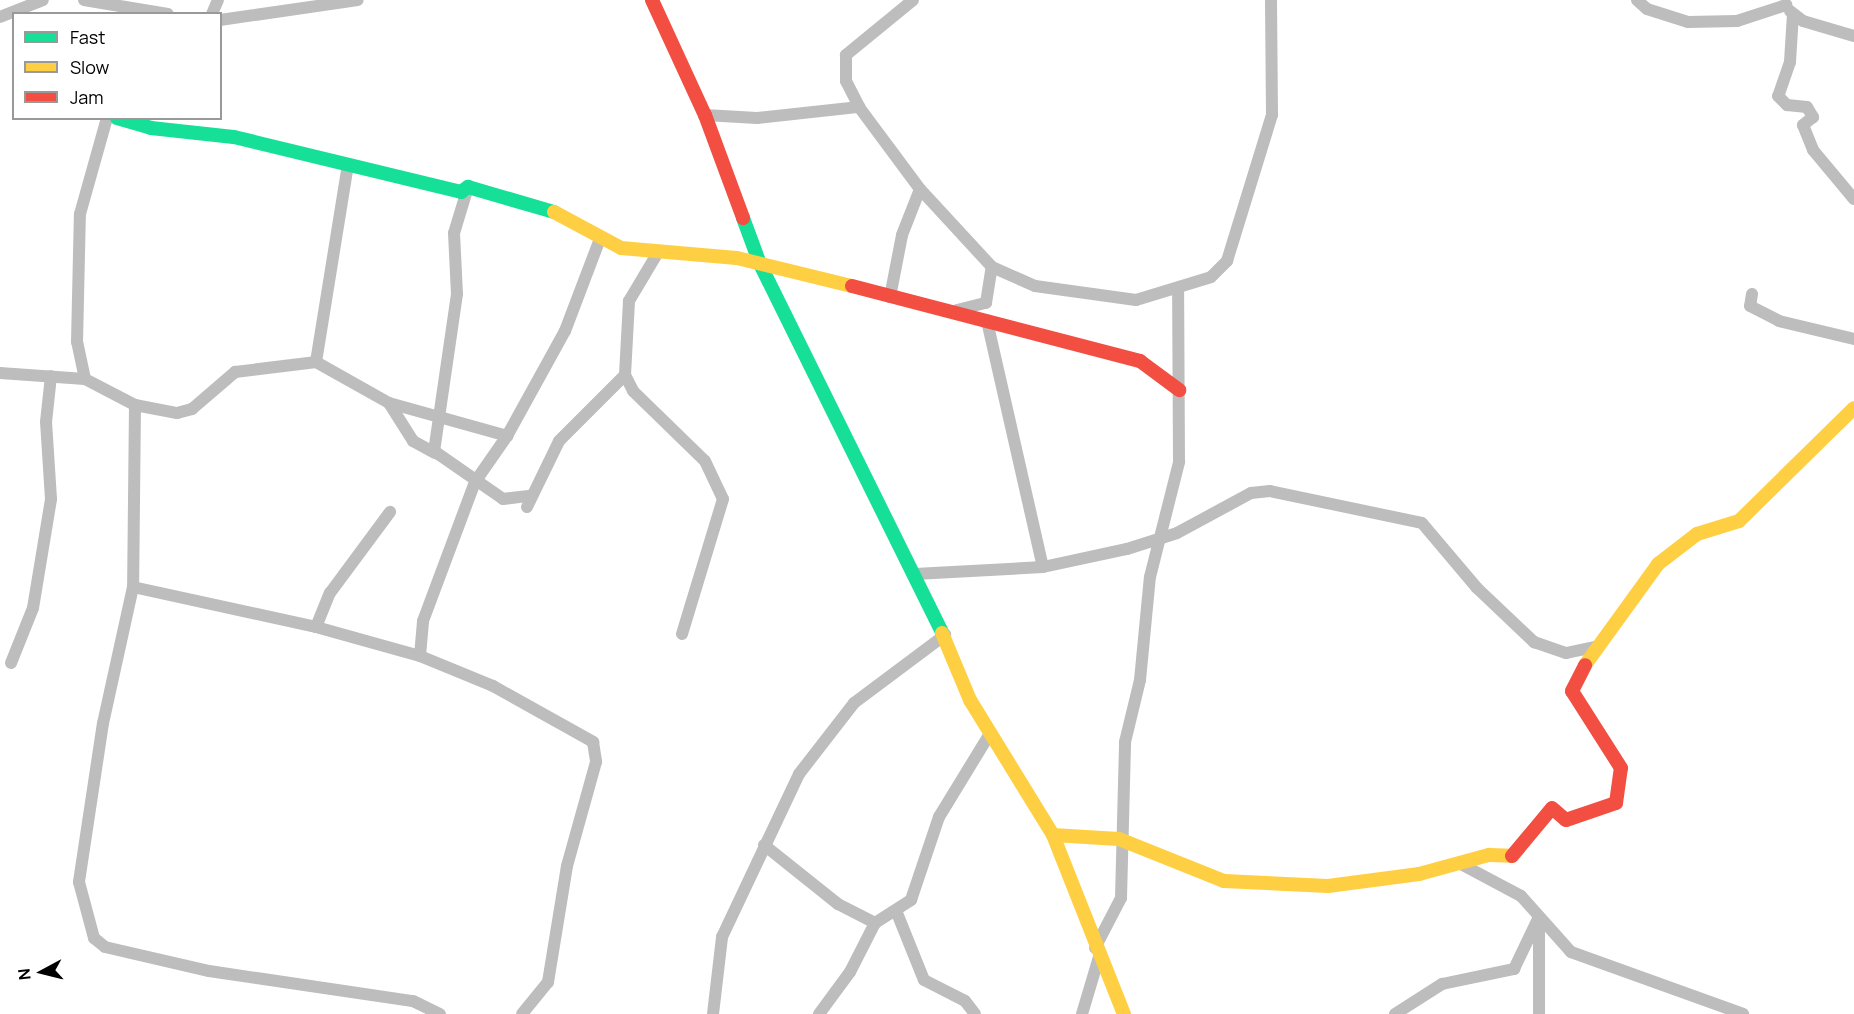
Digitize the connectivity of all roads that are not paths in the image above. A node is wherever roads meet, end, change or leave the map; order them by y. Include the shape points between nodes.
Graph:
1 (43, 0) edge
2 (358, 0) edge
3 (652, 0) edge
4 (913, 0) edge
5 (1271, 0) edge
6 (1637, 0) edge
7 (92, 3) edge
8 (1787, 6) edge
9 (13, 12) edge
10 (154, 12) edge
11 (222, 20) edge
12 (1854, 36) edge
13 (859, 107) junction
14 (705, 115) junction
15 (106, 120) edge
16 (124, 120) edge
17 (348, 165) junction
18 (468, 187) junction
19 (920, 189) junction
20 (1854, 199) edge
21 (600, 239) junction
22 (657, 254) junction
23 (760, 264) junction
24 (992, 267) junction
25 (1178, 289) junction
26 (1752, 294) dead end
27 (890, 297) junction
28 (953, 311) junction
29 (987, 321) junction
30 (1854, 339) edge
31 (316, 362) junction
32 (0, 373) edge
33 (625, 375) junction
34 (51, 376) junction
35 (85, 379) junction
36 (1179, 390) junction
37 (389, 403) junction
38 (135, 405) junction
39 (1854, 408) edge
40 (439, 416) junction
41 (507, 436) junction
42 (435, 453) junction
43 (474, 482) junction
44 (390, 512) dead end
45 (1161, 539) junction
46 (1043, 567) junction
47 (915, 574) junction
48 (133, 587) junction
49 (316, 627) junction
50 (682, 634) dead end
51 (945, 635) junction
52 (1595, 647) junction
53 (420, 657) junction
54 (11, 663) dead end
55 (989, 735) junction
56 (1053, 835) junction
57 (1119, 839) junction
58 (764, 845) junction
59 (1459, 863) junction
60 (897, 913) junction
61 (1538, 919) junction
62 (875, 923) junction
63 (1097, 952) junction
64 (436, 1014) edge
65 (522, 1014) edge
66 (713, 1014) edge
67 (819, 1014) edge
68 (975, 1014) edge
69 (1082, 1014) edge
70 (1124, 1014) edge
71 (1395, 1014) edge
72 (1539, 1014) edge
73 (1743, 1014) edge

1 - 9 street
2 - 11 street
3 - 14 street
4 - 13 street via 846,55 846,81
5 - 25 street via 1272,115 1227,261 1211,278
6 - 8 street via 1647,9 1688,22 1737,21
7 - 10 street
8 - 12 street
8 - 20 street via 1790,62 1778,96 1787,105 1807,107 1813,117 1803,125 1813,150
13 - 14 street via 755,118
13 - 19 street
14 - 23 street
15 - 35 street via 80,208 77,342
16 - 17 street via 151,128 234,137
17 - 18 street via 461,192
17 - 31 street
18 - 21 street via 563,214
18 - 40 street via 454,233 457,294
19 - 24 street
19 - 27 street via 902,235
21 - 22 street
21 - 41 street via 565,330
22 - 23 street via 708,254
22 - 33 street via 629,301
23 - 27 street
23 - 47 street
24 - 25 street via 1035,286 1087,295 1136,300
24 - 28 street via 986,303
25 - 36 street
26 - 30 street via 1750,306 1779,321
27 - 28 street
28 - 29 street
29 - 36 street via 1140,361
29 - 46 street
31 - 37 street
31 - 38 street via 235,372 184,411
32 - 34 street
33 - 43 street via 559,441 528,502 507,500
33 - 50 street via 633,391 688,440 712,471 723,499
34 - 35 street
34 - 54 street via 46,422 51,499 33,608
35 - 38 street
36 - 45 street via 1180,456
37 - 40 street
37 - 42 street via 413,441
38 - 48 street
39 - 52 street via 1738,521 1697,534 1662,560
40 - 41 street
40 - 42 street
41 - 43 street
42 - 43 street
43 - 53 street via 423,621
44 - 49 street via 330,593
45 - 46 street
45 - 52 street via 1261,490 1422,523 1477,588 1539,645 1566,653
45 - 57 street via 1149,585 1140,680 1125,742 1126,802
46 - 47 street
47 - 51 street
48 - 49 street
48 - 64 street via 104,723 80,874 82,907 94,938 105,947 209,971 412,1001
49 - 53 street
51 - 55 street
51 - 58 street via 854,703 799,774
52 - 59 street via 1572,691 1618,760 1622,776 1616,803 1566,820 1552,808 1517,854
53 - 65 street via 493,686 596,747 565,876 548,982
55 - 56 street
55 - 60 street via 939,817 915,893
56 - 57 street
56 - 63 street
57 - 59 street via 1209,876 1267,887 1391,879
57 - 63 street via 1121,898
58 - 62 street via 838,904
58 - 66 street via 722,937
59 - 61 street via 1521,896
60 - 62 street
60 - 68 street via 924,980 965,1000
61 - 71 street via 1514,969 1442,984
61 - 72 street
61 - 73 street via 1558,944 1587,960
62 - 67 street
63 - 69 street
63 - 70 street

